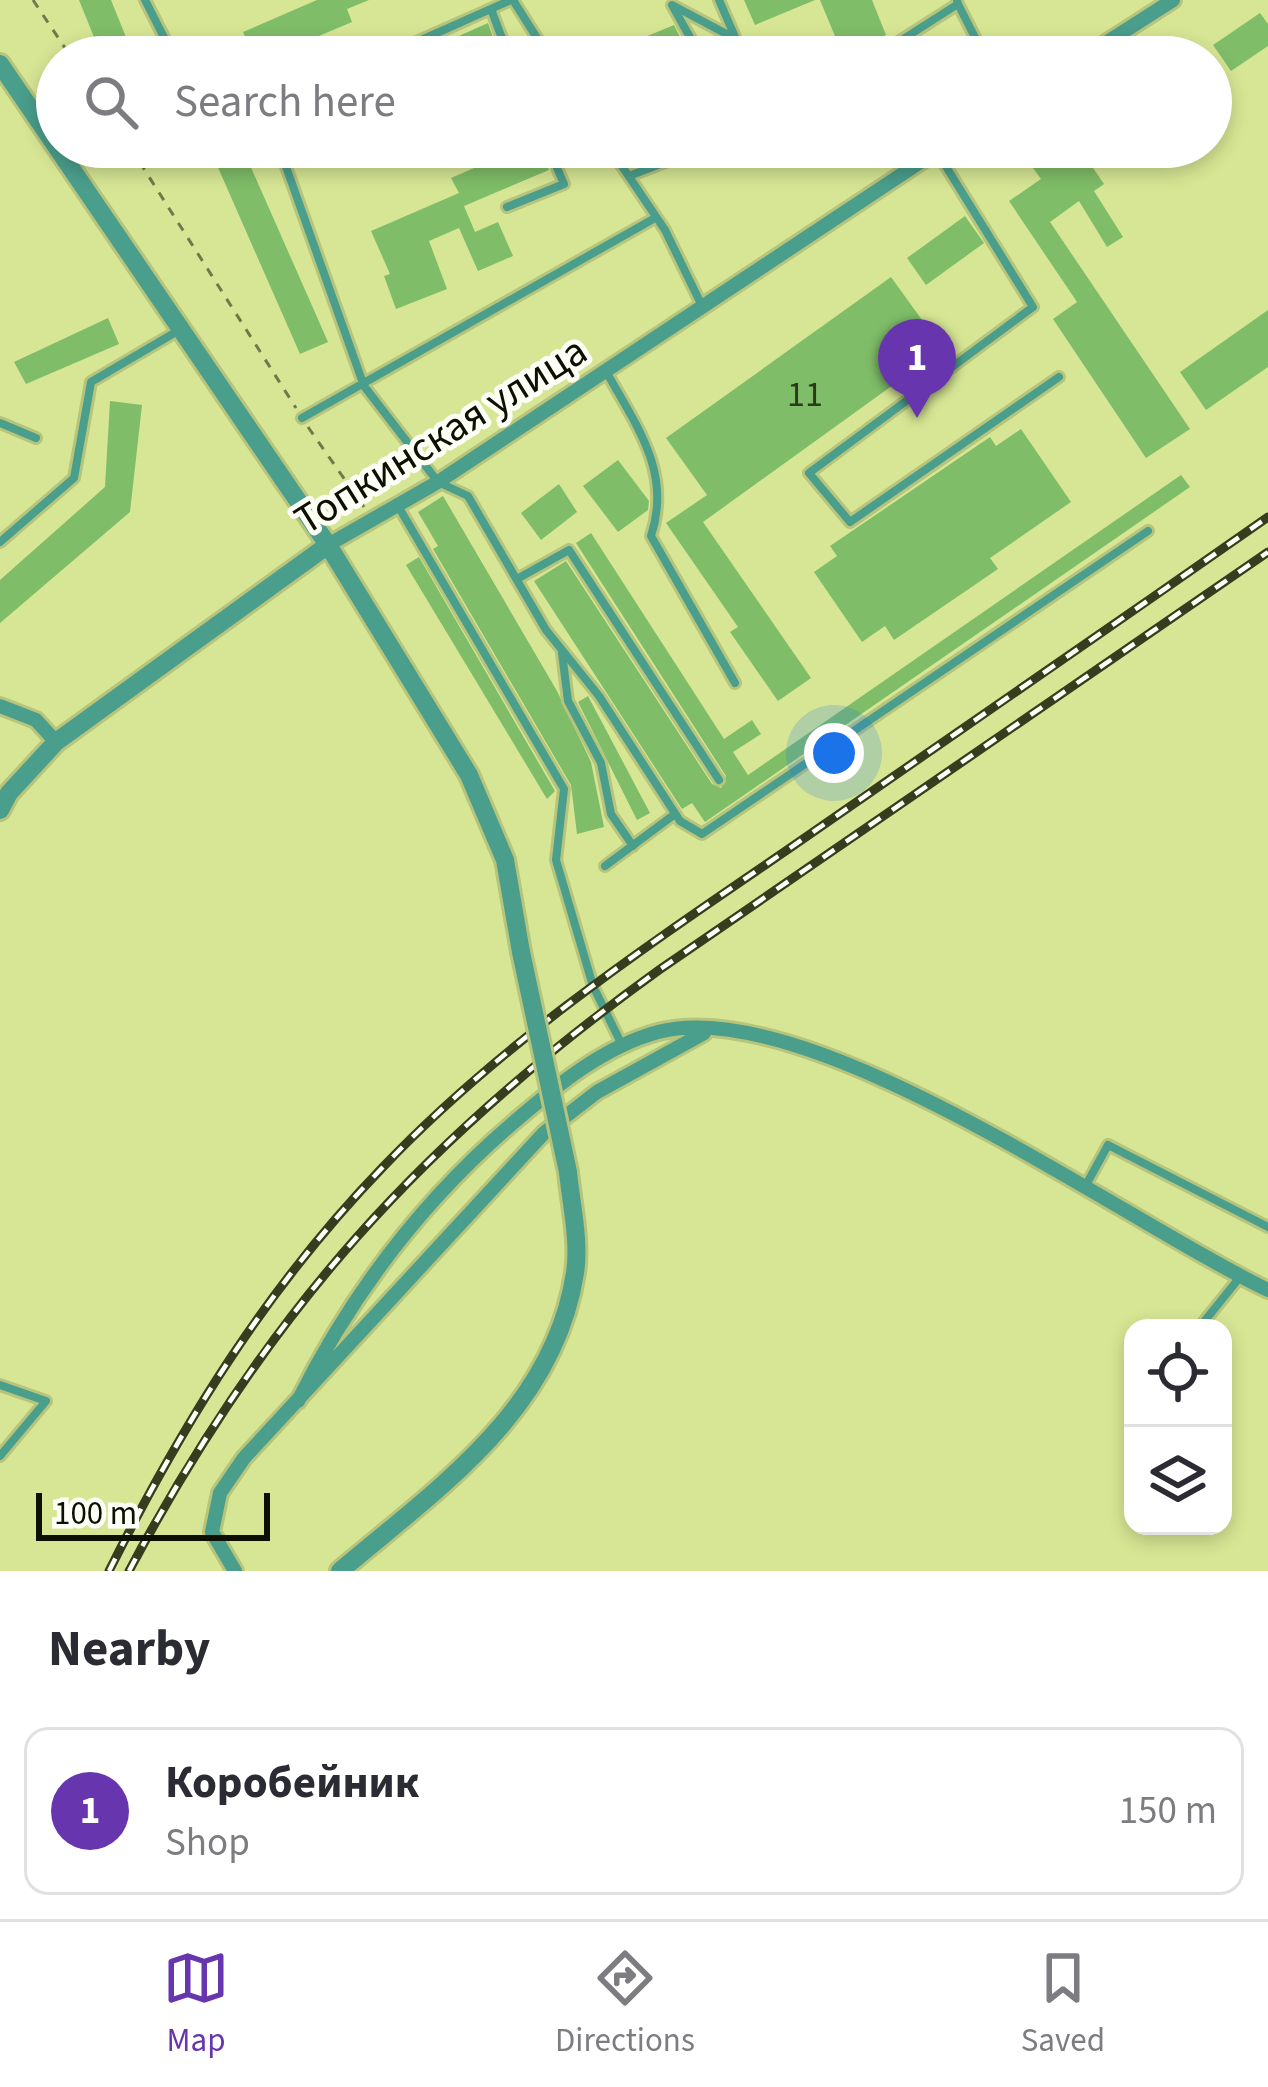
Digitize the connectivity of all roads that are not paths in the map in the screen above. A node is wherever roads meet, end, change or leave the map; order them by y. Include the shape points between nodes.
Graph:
1 (145, 0) edge
2 (512, 0) edge
3 (719, 0) edge
4 (1172, 0) edge
5 (957, 2) edge
6 (491, 9) junction
7 (163, 36) edge
8 (430, 36) edge
9 (501, 36) edge
10 (535, 36) edge
11 (689, 36) edge
12 (730, 36) edge
13 (735, 36) edge
14 (906, 36) edge
15 (974, 36) edge
16 (1116, 36) edge
17 (0, 64) edge
18 (36, 116) edge
19 (72, 168) edge
20 (286, 168) edge
21 (557, 168) edge
22 (623, 168) edge
23 (649, 168) edge
24 (912, 168) edge
25 (951, 168) edge
26 (628, 176) junction
27 (507, 207) dead end
28 (655, 218) junction
29 (704, 309) junction
30 (182, 329) junction
31 (607, 373) junction
32 (1059, 377) dead end
33 (364, 386) junction
34 (302, 418) road end
35 (0, 423) edge
36 (36, 438) dead end
37 (438, 482) junction
38 (398, 505) junction
39 (1148, 532) dead end
40 (0, 542) edge
41 (328, 544) junction
42 (517, 579) junction
43 (562, 651) junction
44 (735, 682) dead end
45 (0, 706) edge
46 (56, 742) junction
47 (719, 780) dead end
48 (0, 810) edge
49 (676, 814) junction
50 (633, 846) junction
51 (605, 866) dead end
52 (709, 1030) junction
53 (623, 1047) junction
54 (1086, 1185) junction
55 (1268, 1227) edge
56 (1240, 1277) junction
57 (1268, 1290) edge
58 (1205, 1319) edge
59 (0, 1384) edge
60 (298, 1401) junction
61 (0, 1456) edge
62 (235, 1571) edge
63 (340, 1571) edge

1 - 7 lane
2 - 6 lane
2 - 10 lane
3 - 13 lane
4 - 16 street
5 - 14 lane
5 - 15 lane
6 - 8 lane
6 - 9 lane
11 - 12 lane via 671,5
17 - 18 street
19 - 30 street
20 - 33 lane
21 - 27 lane via 564,184
22 - 26 lane
23 - 26 lane
24 - 29 street, Топкинская улица
25 - 32 lane via 1033,307 809,473 850,522
26 - 28 lane
28 - 29 lane
28 - 33 lane
29 - 31 street, Топкинская улица
30 - 40 lane via 91,382 74,478
30 - 41 street
31 - 37 street, Топкинская улица
31 - 44 lane via 656,460 659,511 651,536
33 - 34 lane
33 - 37 lane
35 - 36 lane
37 - 38 street, Топкинская улица
37 - 42 lane via 468,496
38 - 41 street, Топкинская улица
38 - 53 lane via 564,790 556,860 565,900
39 - 49 lane via 702,834
41 - 46 street, Топкинская улица
41 - 63 street, bridge via 469,775 505,860 568,1172 576,1270 560,1334 528,1394 477,1456
42 - 43 lane
42 - 47 lane via 568,550
43 - 49 lane
43 - 50 lane via 568,700 601,764 611,814
45 - 46 street via 36,720
46 - 48 street, Топкинская улица
49 - 50 lane
50 - 51 lane
52 - 53 street via 661,1032
52 - 54 street via 823,1051
52 - 60 street via 597,1092 544,1133
53 - 60 street via 551,1090 472,1158 339,1320
54 - 55 lane via 1108,1145
54 - 56 street
56 - 57 street
56 - 58 lane
59 - 61 lane via 46,1401
60 - 62 street via 220,1493 212,1532

